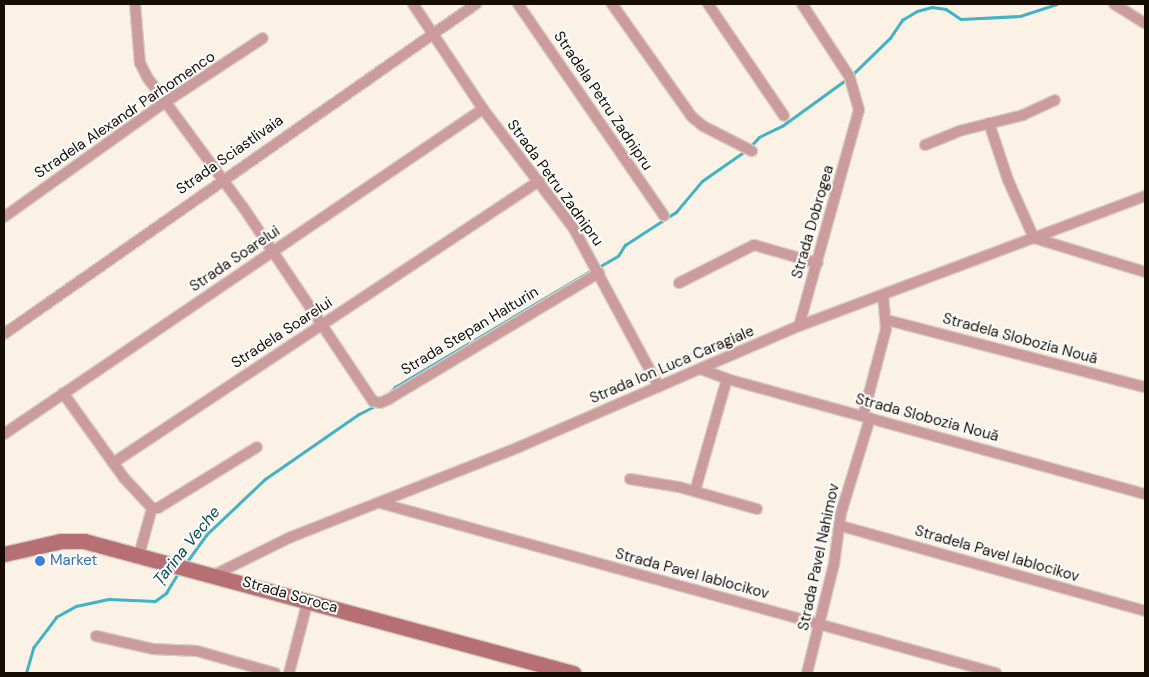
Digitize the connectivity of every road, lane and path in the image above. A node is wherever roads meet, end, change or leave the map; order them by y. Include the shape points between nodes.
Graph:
1 (135, 4) edge
2 (413, 4) edge
3 (476, 4) edge
4 (518, 4) edge
5 (612, 4) edge
6 (708, 4) edge
7 (802, 4) edge
8 (1114, 4) edge
9 (1145, 23) edge
10 (432, 33) junction
11 (263, 38) dead end
12 (1055, 100) dead end
13 (164, 104) junction
14 (483, 109) junction
15 (784, 116) dead end
16 (989, 122) junction
17 (925, 145) dead end
18 (752, 151) dead end
19 (224, 180) junction
20 (539, 181) junction
21 (1145, 196) edge
22 (664, 216) dead end
23 (4, 217) edge
24 (1034, 238) junction
25 (273, 251) junction
26 (816, 263) junction
27 (1145, 272) edge
28 (599, 273) junction
29 (679, 283) dead end
30 (883, 296) junction
31 (887, 320) junction
32 (324, 323) junction
33 (799, 326) junction
34 (4, 334) edge
35 (702, 369) junction
36 (727, 379) junction
37 (659, 387) junction
38 (1145, 387) edge
39 (63, 393) junction
40 (867, 417) junction
41 (4, 434) edge
42 (257, 447) dead end
43 (113, 463) junction
44 (630, 479) dead end
45 (695, 491) junction
46 (1145, 494) edge
47 (380, 503) junction
48 (152, 508) junction
49 (757, 509) dead end
50 (841, 526) junction
51 (4, 554) edge
52 (139, 555) junction
53 (216, 574) junction
54 (308, 600) junction
55 (1145, 611) edge
56 (820, 623) junction
57 (96, 636) dead end
58 (550, 670) edge
59 (275, 673) edge
60 (289, 673) edge
61 (573, 673) edge
62 (807, 673) edge
63 (996, 673) edge

1 - 13 street via 140,63
2 - 10 street, Strada Petru Zadnipru
3 - 10 street, Strada Sciastlivaia
4 - 22 street, Stradela Petru Zadnipru
5 - 18 street via 692,116 702,126
6 - 15 street
7 - 26 street, Strada Dobrogea via 849,76 859,104
8 - 9 street
10 - 14 street, Strada Petru Zadnipru
10 - 19 street, Strada Sciastlivaia
11 - 13 street, Stradela Alexandr Parhomenco
12 - 16 street via 1023,114
13 - 19 street
13 - 23 street, Stradela Alexandr Parhomenco
14 - 20 street, Strada Petru Zadnipru
14 - 25 street, Strada Soarelui
16 - 17 street
16 - 24 street via 1008,180
19 - 25 street
19 - 34 street, Strada Sciastlivaia
20 - 28 street, Strada Petru Zadnipru via 574,229
20 - 32 street, Stradela Soarelui
21 - 24 street, Strada Ion Luca Caragiale
24 - 27 street
24 - 30 street, Strada Ion Luca Caragiale
25 - 32 street
25 - 39 street, Strada Soarelui
26 - 29 street via 754,245
26 - 33 street, Strada Dobrogea
28 - 32 street, Strada Stepan Halturin via 384,401 373,401
28 - 37 street, Strada Petru Zadnipru
30 - 31 street, Strada Pavel Nahimov
30 - 33 street, Strada Ion Luca Caragiale
31 - 38 street, Stradela Slobozia Nouă
31 - 40 street, Strada Pavel Nahimov
32 - 43 street, Stradela Soarelui
33 - 35 street, Strada Ion Luca Caragiale
35 - 36 street, Strada Slobozia Nouă
35 - 37 street, Strada Ion Luca Caragiale
36 - 40 street, Strada Slobozia Nouă
36 - 45 street
37 - 47 street, Strada Ion Luca Caragiale
39 - 41 street, Strada Soarelui
39 - 43 street
40 - 46 street, Strada Slobozia Nouă
40 - 50 street, Strada Pavel Nahimov via 841,513
42 - 48 street via 158,508
43 - 48 street
44 - 45 street
45 - 49 street
47 - 53 street, Strada Ion Luca Caragiale via 292,537
47 - 56 street, Strada Pavel Iablocikov
48 - 52 street
50 - 55 street, Stradela Pavel Iablocikov
50 - 56 street, Strada Pavel Nahimov
51 - 52 street, Strada Soroca via 74,540
52 - 53 street, Strada Soroca
53 - 54 street, Strada Soroca
54 - 58 street, Strada Soroca
54 - 60 street
56 - 62 street, Strada Pavel Nahimov
56 - 63 street, Strada Pavel Iablocikov
57 - 59 street via 153,649 196,651
58 - 61 street, Strada Soroca

